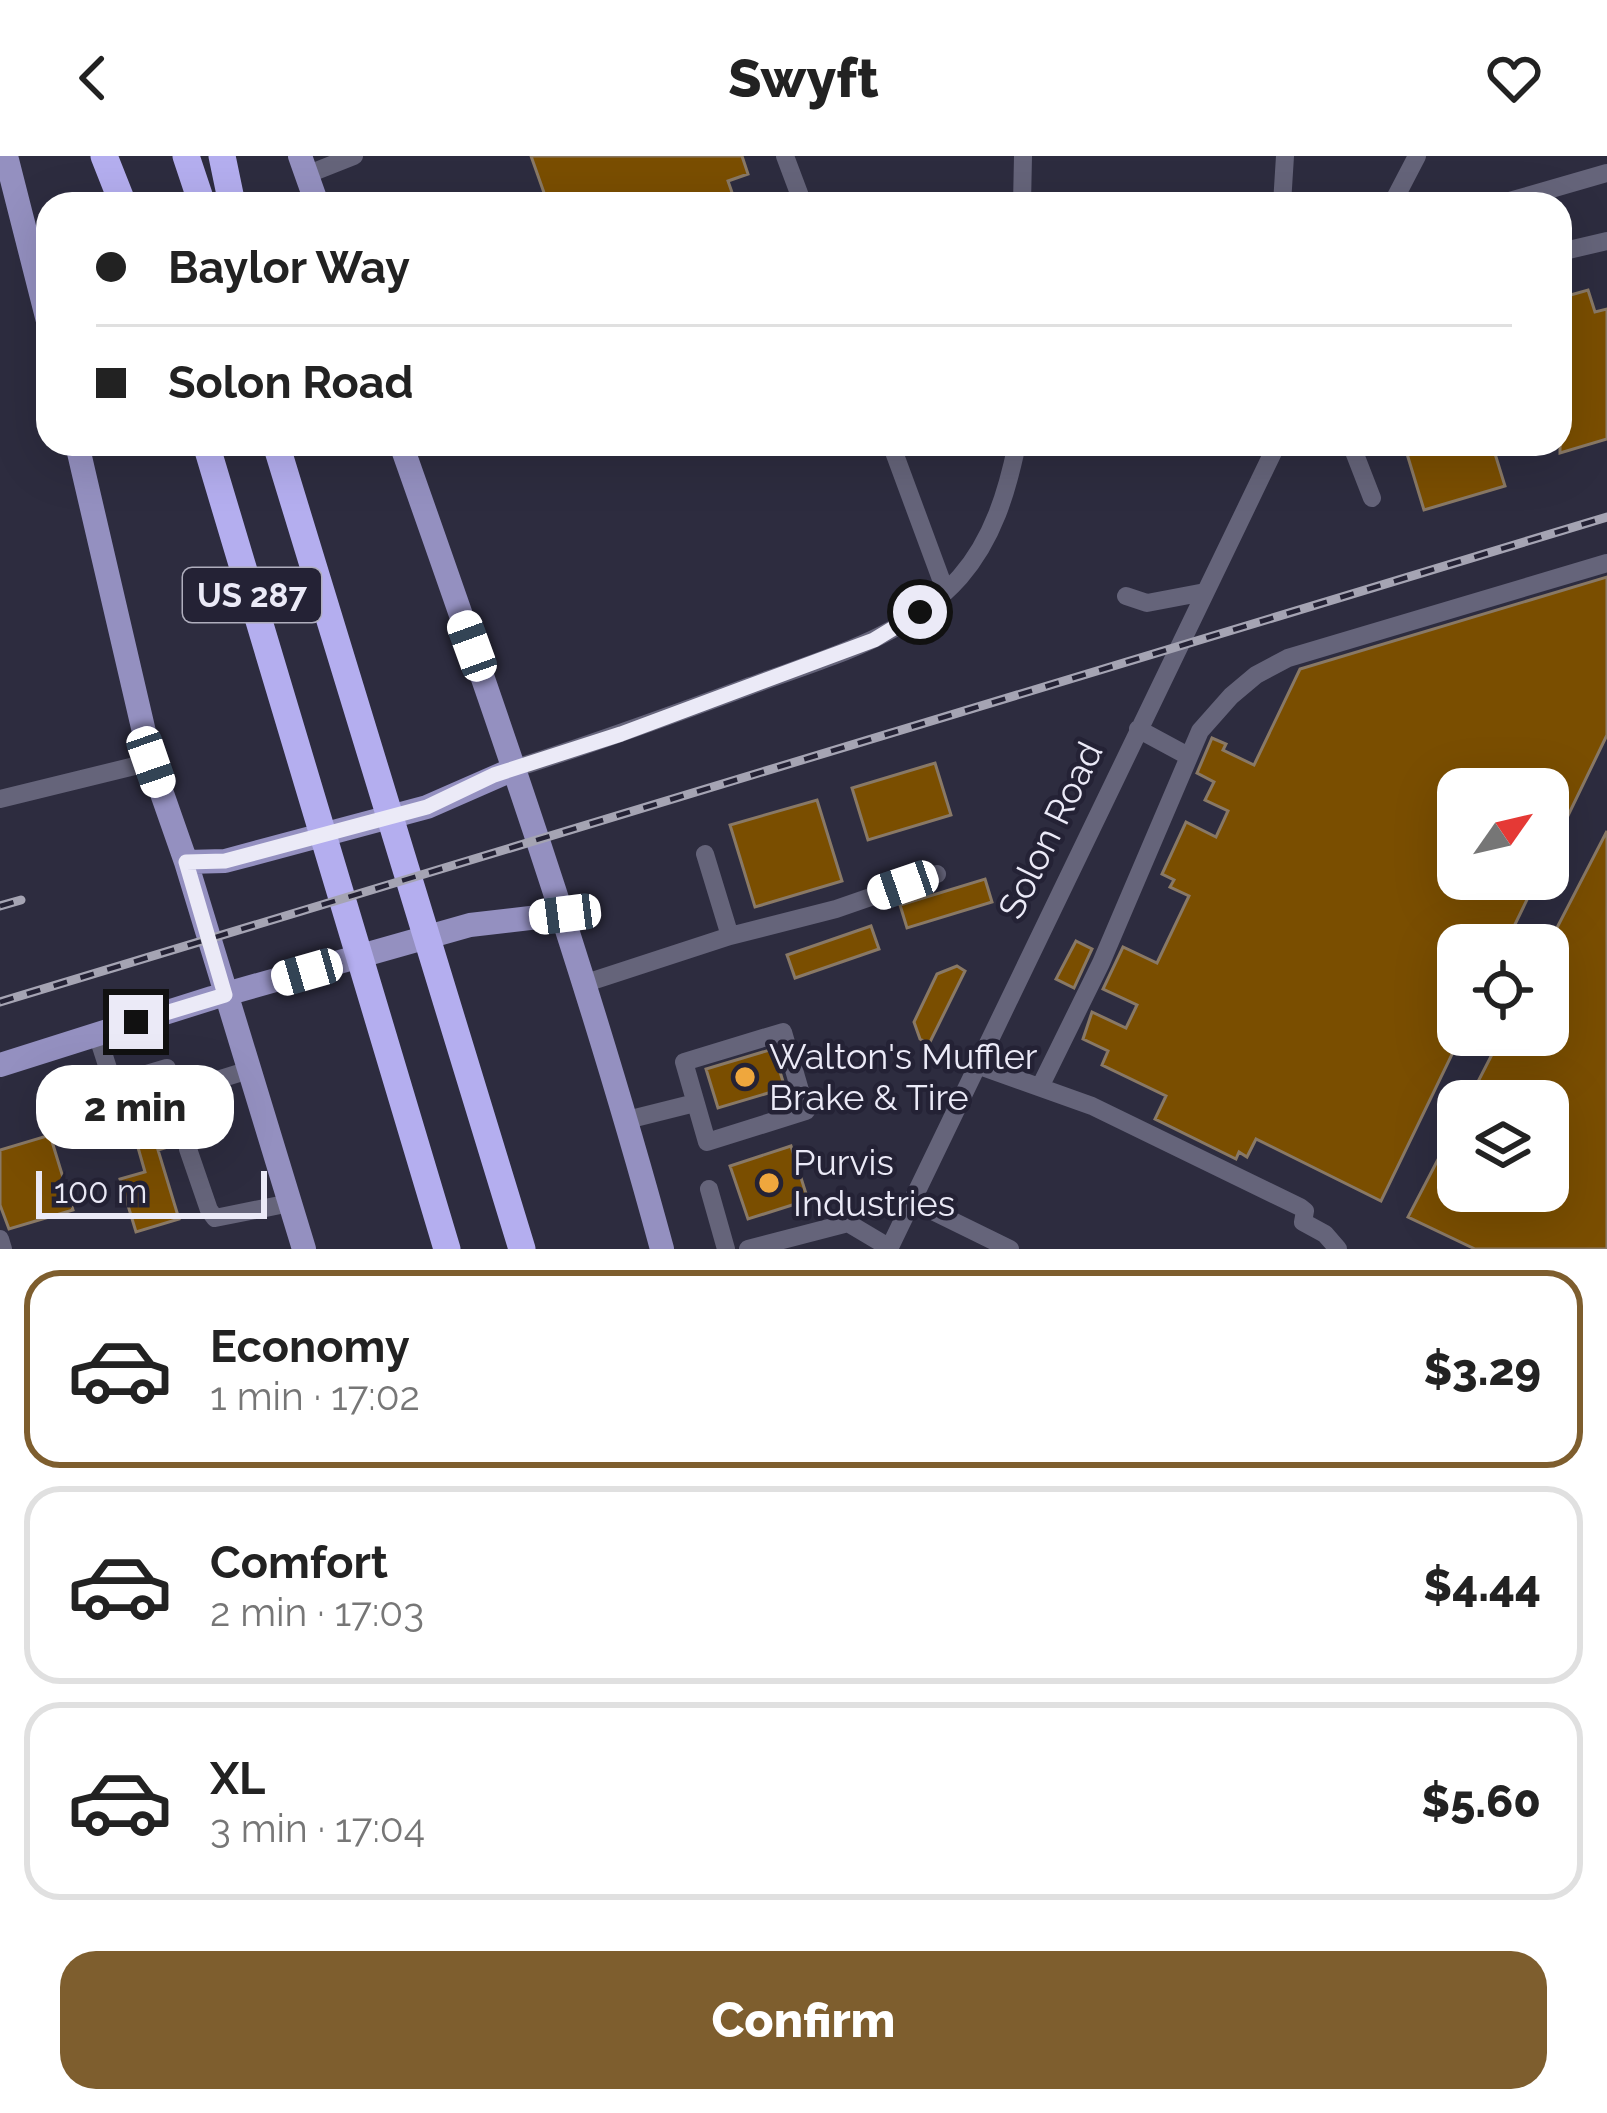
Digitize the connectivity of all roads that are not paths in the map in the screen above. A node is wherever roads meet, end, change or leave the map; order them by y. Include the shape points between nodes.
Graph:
1 (6, 156) edge
2 (104, 156) edge
3 (115, 156) edge
4 (186, 156) edge
5 (222, 156) edge
6 (354, 156) edge
7 (785, 156) edge
8 (1023, 156) edge
9 (1285, 156) edge
10 (1418, 156) edge
11 (303, 165) edge
12 (1607, 172) edge
13 (121, 192) edge
14 (124, 192) edge
15 (198, 192) edge
16 (230, 192) edge
17 (798, 192) edge
18 (1022, 192) edge
19 (1283, 192) edge
20 (1398, 192) edge
21 (1548, 192) edge
22 (1607, 242) edge
23 (1572, 250) edge
24 (36, 274) edge
25 (79, 456) edge
26 (210, 456) edge
27 (280, 456) edge
28 (405, 456) edge
29 (895, 456) edge
30 (1014, 456) edge
31 (1271, 456) edge
32 (1356, 456) edge
33 (1372, 498) dead end
34 (1607, 563) edge
35 (945, 590) junction
36 (1205, 592) junction
37 (1126, 596) dead end
38 (1138, 729) junction
39 (1188, 756) junction
40 (151, 762) junction
41 (516, 768) junction
42 (0, 800) edge
43 (705, 854) dead end
44 (186, 862) junction
45 (937, 874) dead end
46 (565, 914) junction
47 (730, 937) junction
48 (586, 983) junction
49 (225, 995) junction
50 (97, 1034) junction
51 (0, 1065) edge
52 (977, 1065) junction
53 (249, 1070) junction
54 (1040, 1087) junction
55 (695, 1103) junction
56 (627, 1120) junction
57 (188, 1149) dead end
58 (709, 1189) dead end
59 (912, 1202) junction
60 (290, 1203) junction
61 (0, 1239) edge
62 (890, 1248) edge
63 (3, 1249) edge
64 (304, 1249) edge
65 (447, 1249) edge
66 (522, 1249) edge
67 (662, 1249) edge
68 (726, 1249) edge
69 (748, 1249) edge
70 (1010, 1249) edge
71 (1338, 1249) edge

1 - 24 main road
2 - 13 highway
3 - 14 highway
4 - 15 highway
5 - 16 highway
6 - 11 street
7 - 17 street
8 - 18 street
9 - 19 street
10 - 20 street
12 - 21 street
22 - 23 street
25 - 40 main road
26 - 65 highway, US 287
27 - 66 highway, US 287
28 - 41 main road
29 - 35 street
30 - 35 street via 989,535
31 - 36 street, Solon Road
32 - 33 street
34 - 39 street via 1288,658 1231,696
35 - 41 street via 874,640
36 - 37 street via 1147,603
36 - 38 street, Solon Road
38 - 39 street
38 - 52 street, Solon Road
39 - 54 street
40 - 42 street
40 - 44 main road
41 - 44 main road via 427,807 225,861
41 - 46 main road
43 - 47 street
44 - 49 main road
45 - 47 street
46 - 48 main road
46 - 49 main road via 470,925
47 - 48 street
48 - 56 main road
49 - 50 main road
49 - 53 main road
50 - 51 main road
50 - 53 street via 112,1084 167,1068 175,1093
52 - 54 street
52 - 59 street, Solon Road
53 - 60 main road
54 - 71 street via 1300,1207 1303,1222
55 - 55 street via 683,1062 783,1032 806,1111 707,1142
55 - 56 street
56 - 67 main road
57 - 60 street via 215,1218
58 - 68 street
59 - 62 street, Solon Road
59 - 70 street
60 - 64 main road
61 - 63 street
62 - 69 street via 845,1223

